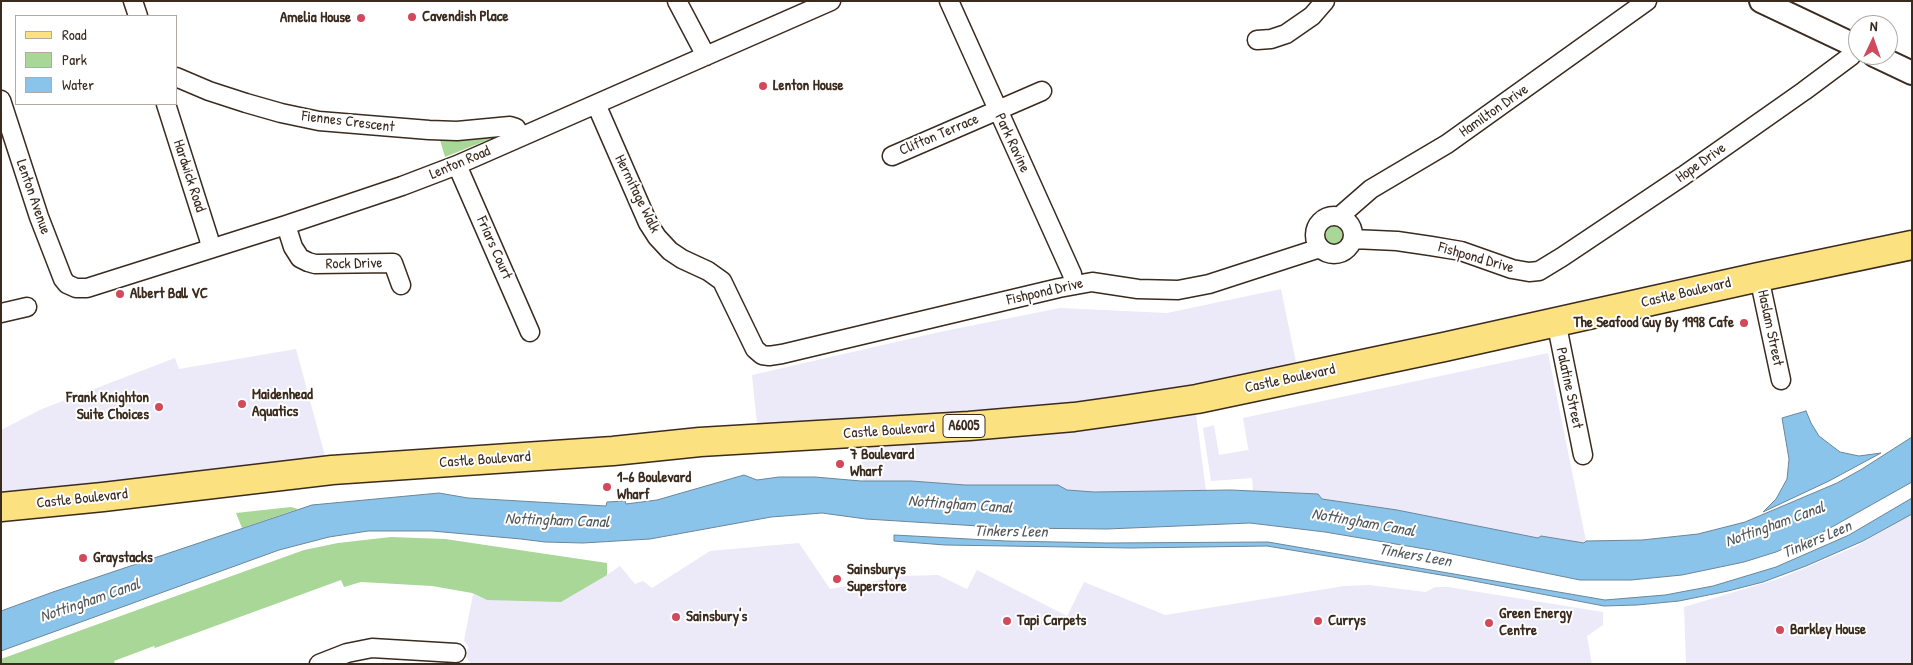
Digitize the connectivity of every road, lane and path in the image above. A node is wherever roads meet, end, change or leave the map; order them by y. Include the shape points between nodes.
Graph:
1 (133, 1) edge
2 (677, 1) edge
3 (831, 1) edge
4 (949, 1) edge
5 (1325, 1) edge
6 (1647, 1) edge
7 (1761, 1) edge
8 (138, 15) edge
9 (1257, 40) dead end
10 (1848, 42) edge
11 (706, 56) junction
12 (1848, 58) edge
13 (1895, 65) edge
14 (1912, 73) edge
15 (178, 77) edge
16 (1042, 90) dead end
17 (1, 100) edge
18 (596, 104) junction
19 (166, 105) edge
20 (997, 110) junction
21 (520, 137) junction
22 (892, 156) dead end
23 (457, 165) junction
24 (1340, 216) junction
25 (286, 225) junction
26 (1353, 239) junction
27 (1912, 245) edge
28 (1320, 248) junction
29 (210, 249) junction
30 (1539, 271) joint
31 (1758, 277) junction
32 (401, 285) dead end
33 (1074, 285) junction
34 (76, 288) joint
35 (27, 307) dead end
36 (1, 313) edge
37 (1556, 321) junction
38 (530, 332) dead end
39 (769, 356) joint
40 (1781, 380) dead end
41 (1583, 455) dead end
42 (1, 507) edge
43 (456, 653) dead end
44 (319, 664) edge

1 - 8 street
2 - 11 street
3 - 11 street, Lenton Road
4 - 20 street, Park Ravine
5 - 9 street via 1312,16 1286,34
6 - 24 street, Hamilton Drive via 1454,139 1371,189
7 - 10 street
11 - 18 street, Lenton Road
12 - 30 street, Hope Drive via 1683,176
13 - 14 street
15 - 21 street, Fiennes Crescent via 246,103 319,121 429,130 510,126 516,128
16 - 20 street, Clifton Terrace
17 - 34 street, Lenton Avenue via 58,267 67,284
18 - 21 street, Lenton Road
18 - 39 street, Hermitage Walk via 657,237 682,260 722,281 755,350
19 - 29 street, Hardwick Road
20 - 22 street, Clifton Terrace
20 - 33 street, Park Ravine via 1072,274
21 - 23 street, Lenton Road
23 - 25 street, Lenton Road
23 - 38 street, Friars Court
24 - 26 street via 1349,223
24 - 28 street, Hamilton Drive via 1324,218 1316,227 1315,238
25 - 29 street, Lenton Road
25 - 32 street, Rock Drive via 300,258 315,264 392,263
26 - 28 street via 1349,247 1340,253 1328,254
26 - 30 street, Fishpond Drive via 1432,246 1460,251 1512,269
27 - 31 main road, Castle Boulevard / A6005
28 - 33 street, Fishpond Drive via 1209,284 1178,290 1138,289 1092,282
29 - 34 street, Lenton Road via 95,286
31 - 37 main road, Castle Boulevard / A6005
31 - 40 street, Haslam Street
33 - 39 street, Fishpond Drive
35 - 36 street
37 - 41 street, Palatine Street
37 - 42 main road, Castle Boulevard / A6005 via 1197,399 1074,417 332,470
43 - 44 street via 372,648

